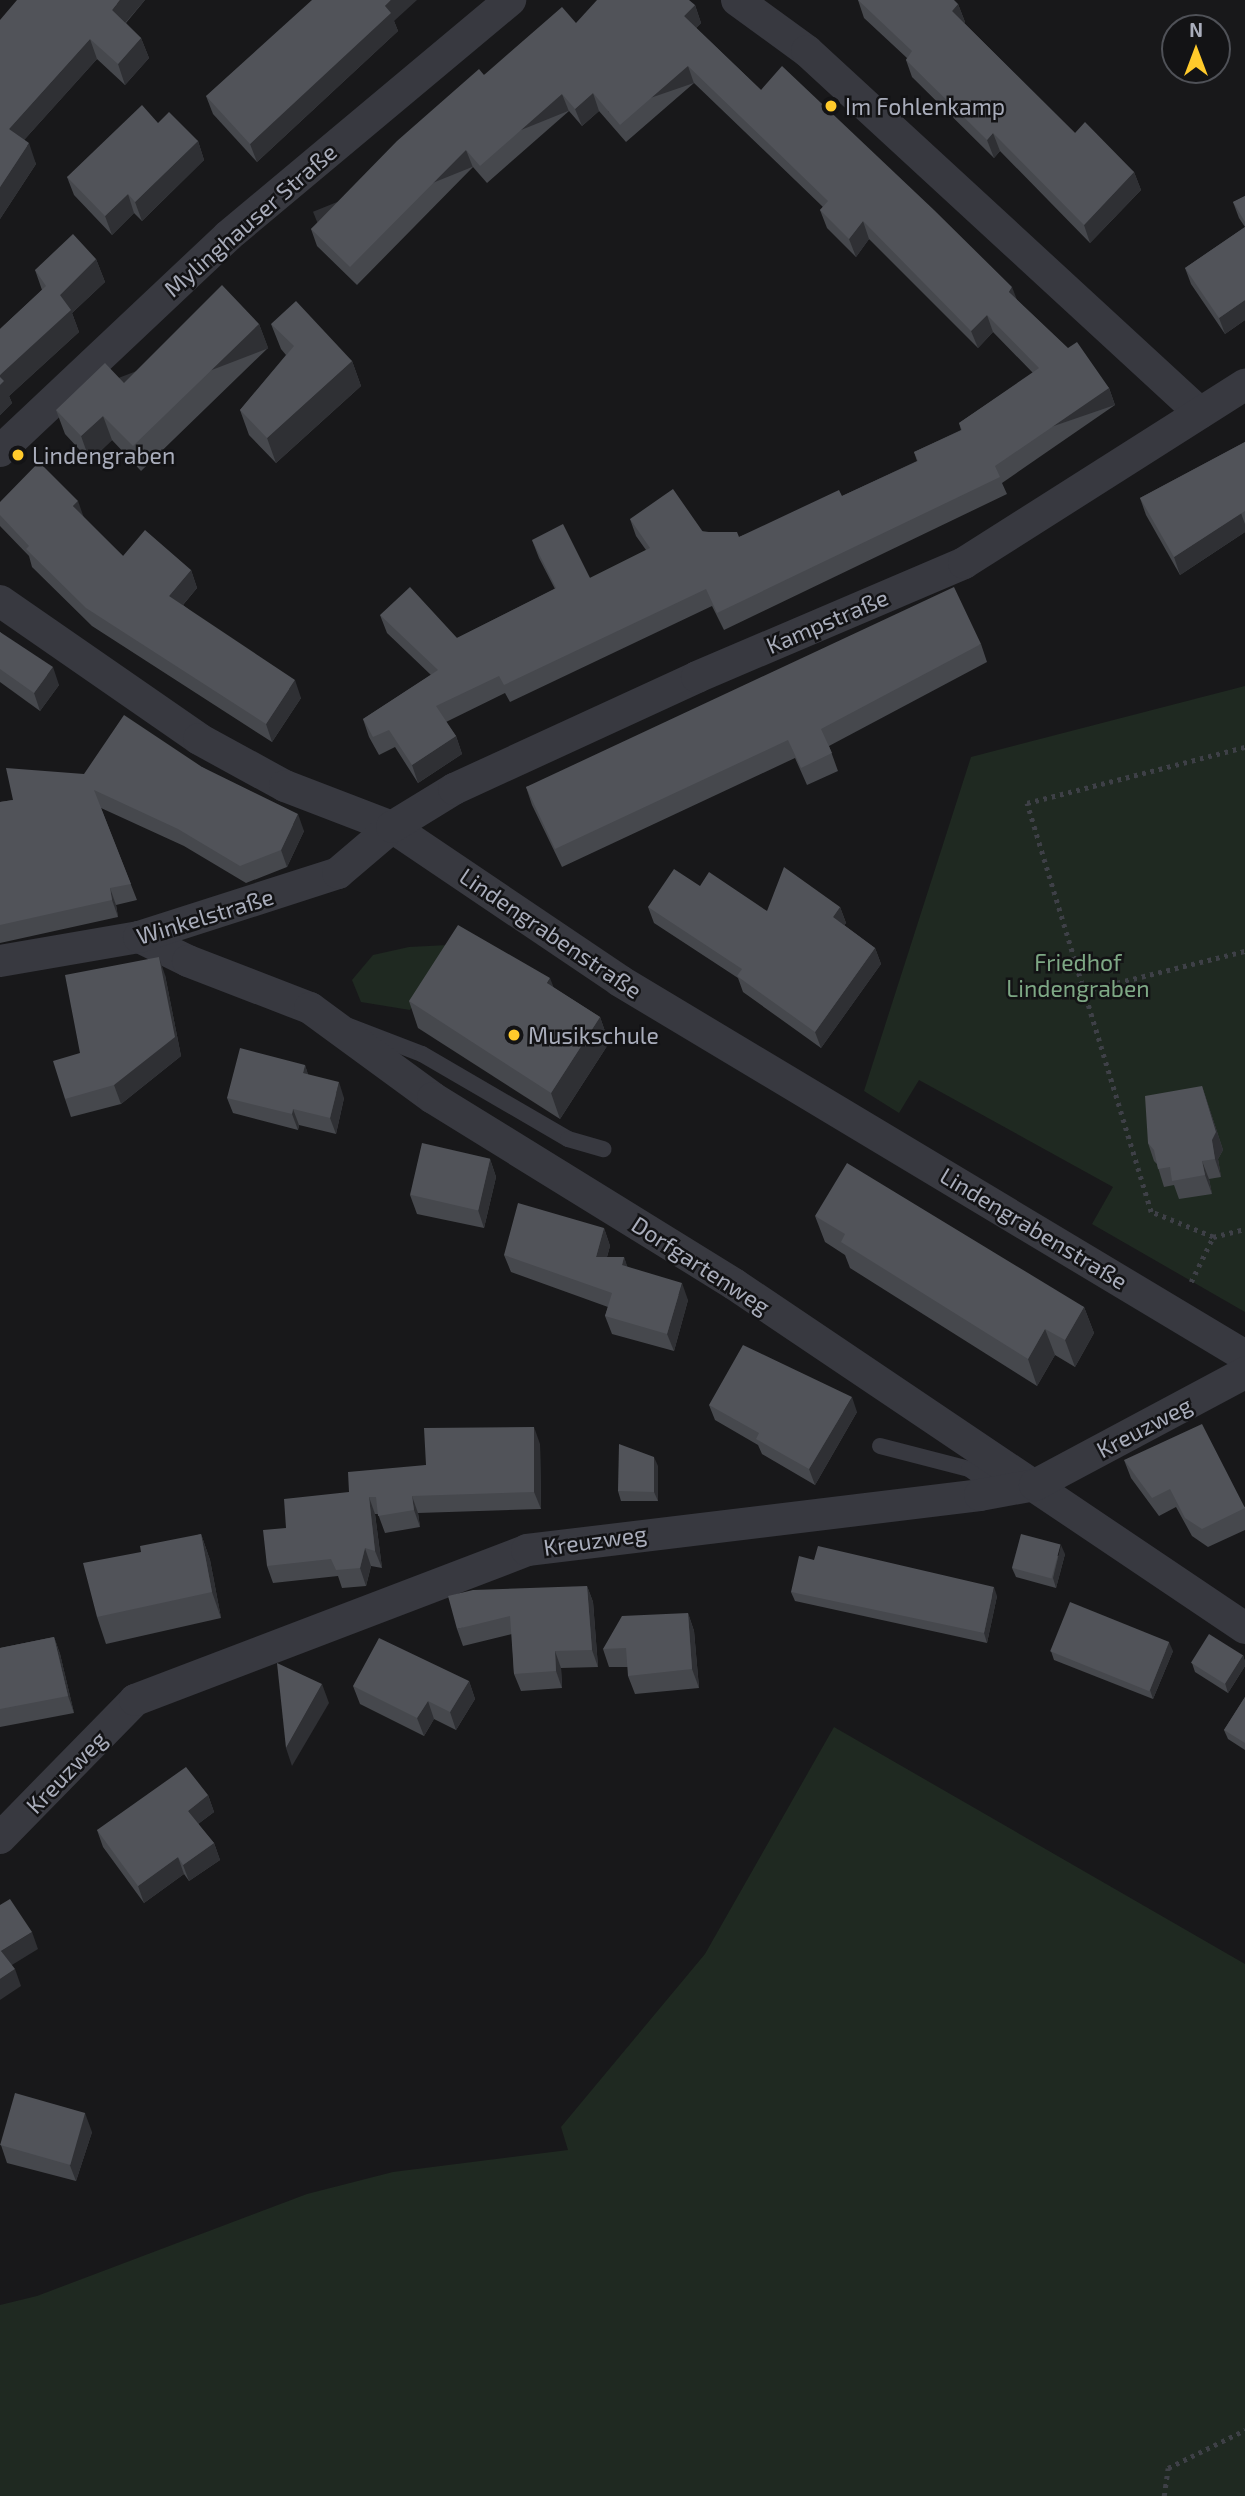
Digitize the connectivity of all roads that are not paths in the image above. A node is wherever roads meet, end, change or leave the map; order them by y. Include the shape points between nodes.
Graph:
1 (510, 0) edge
2 (737, 0) edge
3 (1245, 385) edge
4 (1200, 413) junction
5 (0, 451) edge
6 (0, 601) edge
7 (392, 827) junction
8 (139, 937) junction
9 (0, 961) edge
10 (329, 1024) junction
11 (604, 1149) dead end
12 (1245, 1356) edge
13 (1245, 1373) edge
14 (880, 1446) dead end
15 (1035, 1485) junction
16 (1000, 1491) junction
17 (1245, 1628) edge
18 (0, 1838) edge

1 - 5 street, Mylinghauser Straße via 228,236
2 - 4 street via 807,51
3 - 4 street, Kampstraße
4 - 7 street, Kampstraße via 964,563 697,677 454,789
6 - 7 street, Lindengrabenstraße via 199,739 285,786
7 - 8 street, Winkelstraße via 338,873
7 - 12 street, Lindengrabenstraße via 620,981
8 - 9 street, Winkelstraße
8 - 10 street, Dorfgartenweg via 310,1007
10 - 11 lane via 360,1028 422,1054 568,1139
10 - 15 street, Dorfgartenweg via 433,1098 734,1284
13 - 15 street, Kreuzweg
14 - 16 lane via 969,1469
15 - 16 street, Kreuzweg
15 - 17 street, Dorfgartenweg
16 - 18 street, Kreuzweg via 527,1549 135,1700

